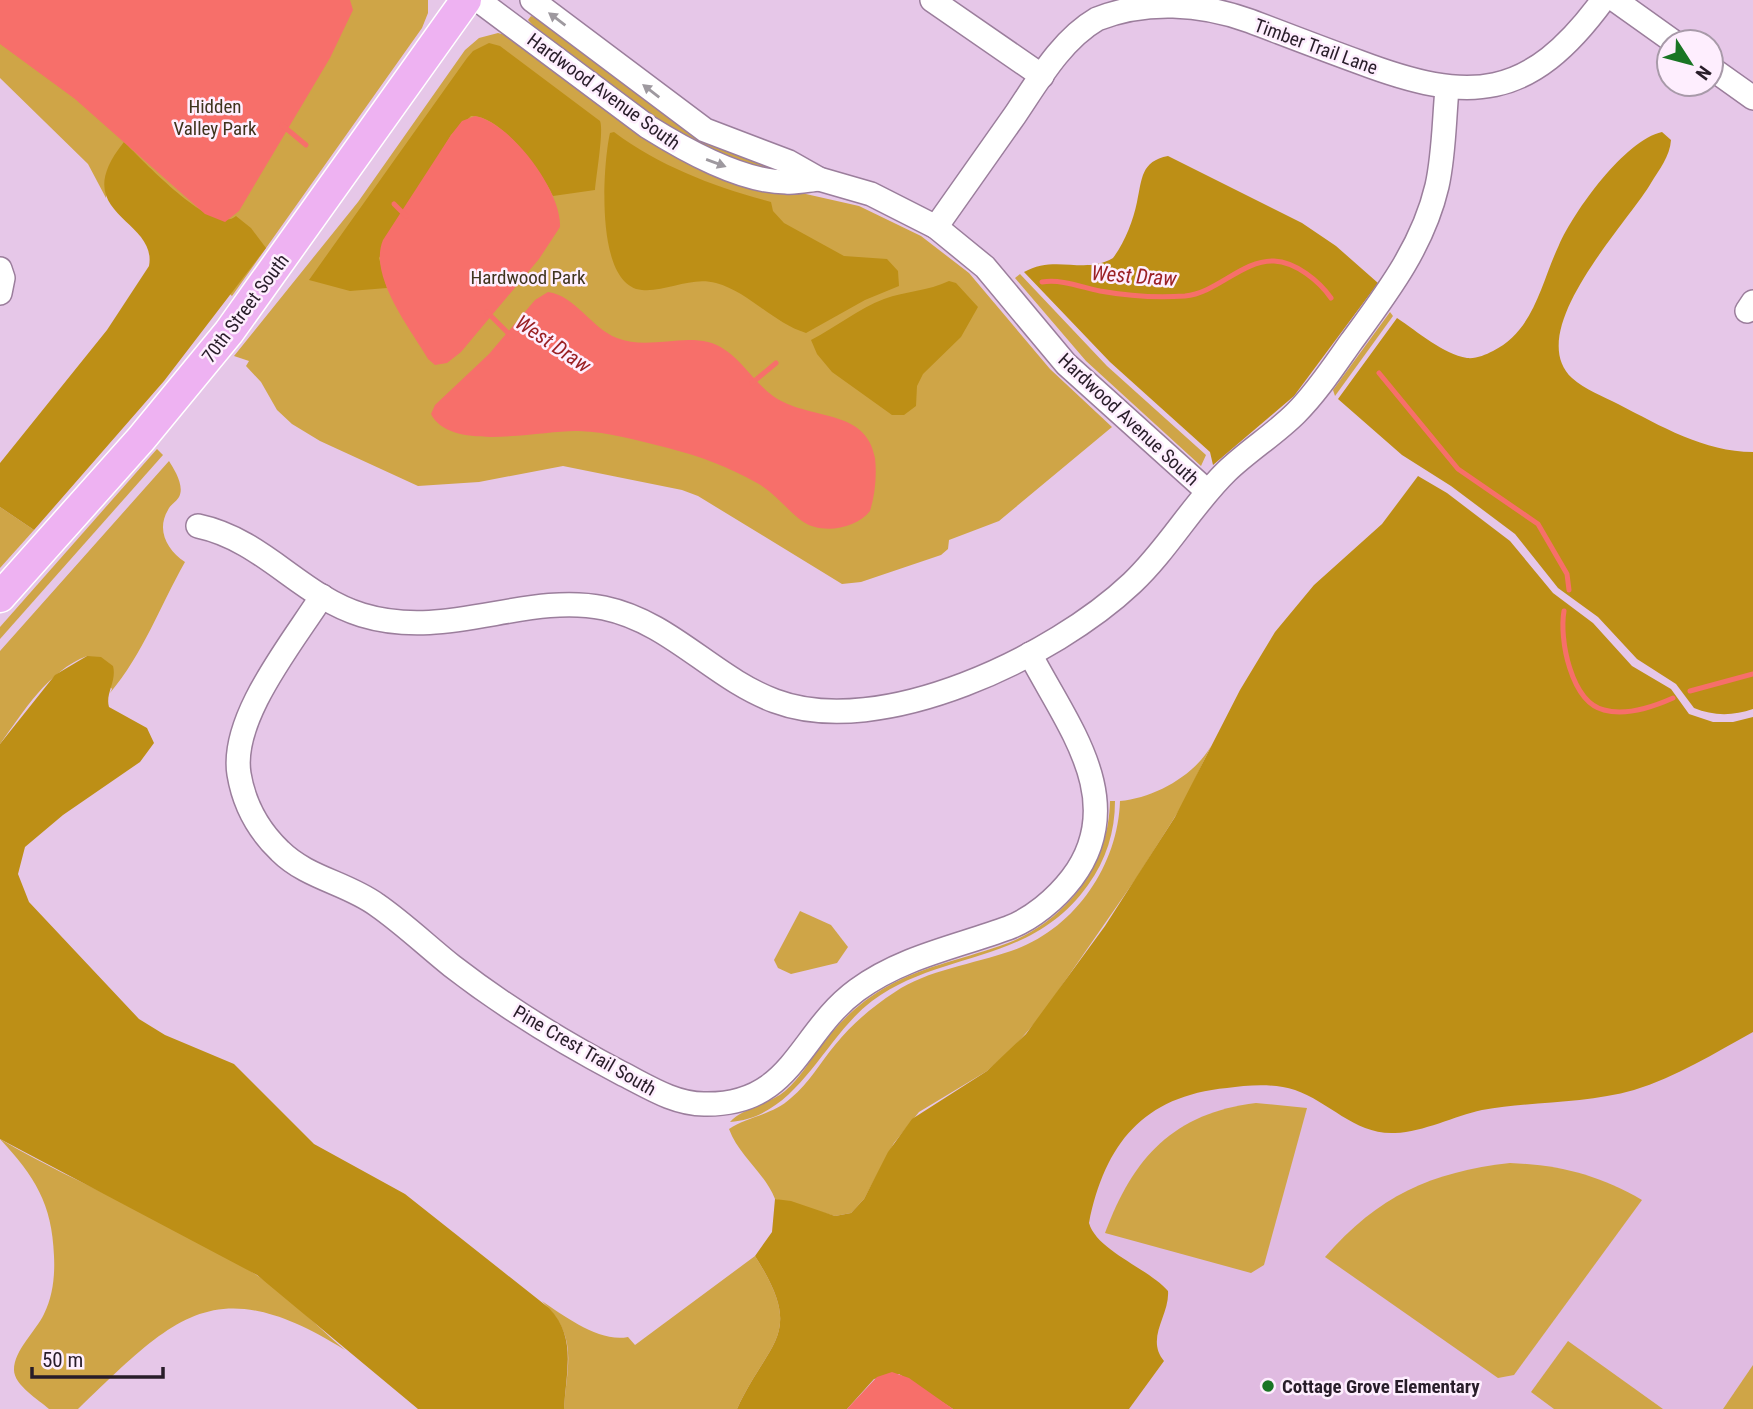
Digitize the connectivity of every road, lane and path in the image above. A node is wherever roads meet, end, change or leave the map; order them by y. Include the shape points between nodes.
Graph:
1 (467, 0) edge
2 (478, 0) edge
3 (532, 0) edge
4 (932, 0) edge
5 (1603, 0) edge
6 (1615, 0) edge
7 (1655, 28) edge
8 (1042, 76) junction
9 (1725, 78) edge
10 (1447, 89) junction
11 (1753, 98) edge
12 (819, 179) junction
13 (936, 228) junction
14 (0, 269) edge
15 (0, 293) edge
16 (1207, 491) junction
17 (198, 526) dead end
18 (322, 596) junction
19 (0, 597) edge
20 (1030, 654) junction

1 - 19 main road, 70th Street South via 229,332
2 -> 12 street, Hardwood Avenue South via 648,127 685,149 777,181
12 -> 3 street, Hardwood Avenue South via 789,162 705,130
4 - 8 street
5 - 10 street, Timber Trail Lane via 1570,41 1537,67 1496,84
6 - 7 street
8 - 10 street, Timber Trail Lane via 1071,40 1096,20 1131,5 1165,2 1219,11 1395,75
8 - 13 street, Timber Trail Lane
9 - 11 street
10 - 16 street via 1437,186 1422,231 1397,279 1306,403
12 - 13 street, Hardwood Avenue South via 871,194
13 - 16 street, Hardwood Avenue South via 985,267 1066,364
14 - 15 street
16 - 20 street via 1126,588 1083,622
17 - 18 street via 245,542
18 - 20 street via 356,613 408,623 556,606 602,607 648,622 763,697 821,711 862,710 932,694 989,675
18 - 20 street, Pine Crest Trail South via 252,709 240,739 243,790 265,835 300,867 379,906 535,1024 652,1089 694,1104 734,1102 762,1091 789,1070 834,1010 867,983 906,962 1014,925 1071,880 1094,831 1095,787

